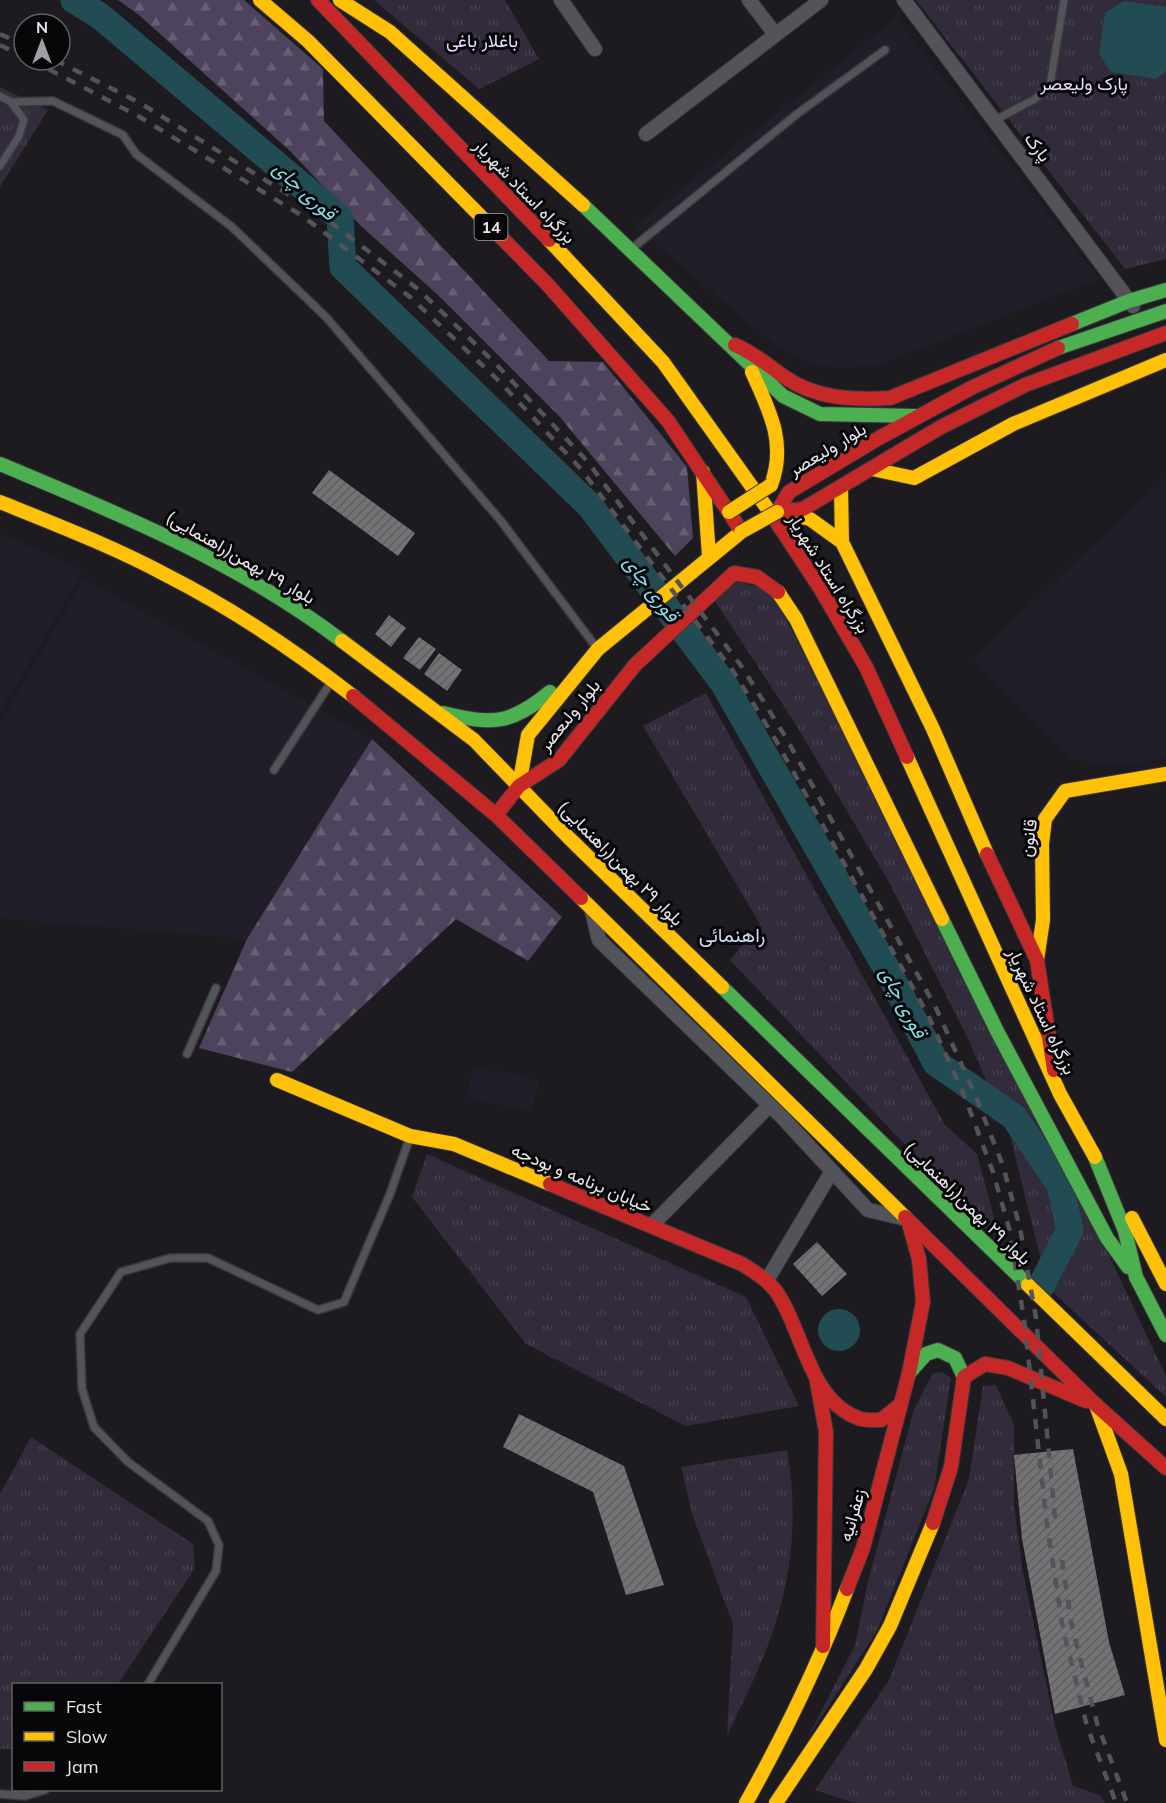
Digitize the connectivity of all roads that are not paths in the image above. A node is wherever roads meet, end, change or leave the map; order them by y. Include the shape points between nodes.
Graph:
1 (260, 0) edge
2 (318, 0) edge
3 (340, 0) edge
4 (561, 0) edge
5 (749, 0) edge
6 (821, 0) edge
7 (904, 0) edge
8 (1064, 0) edge
9 (775, 34) junction
10 (595, 49) dead end
11 (885, 51) dead end
12 (0, 96) edge
13 (11, 102) junction
14 (995, 120) junction
15 (646, 134) dead end
16 (0, 166) edge
17 (630, 249) junction
18 (1166, 290) edge
19 (1129, 301) junction
20 (1166, 311) edge
21 (1140, 318) junction
22 (1166, 333) edge
23 (722, 340) junction
24 (1166, 360) edge
25 (750, 368) junction
26 (915, 416) junction
27 (0, 464) edge
28 (872, 468) junction
29 (703, 472) junction
30 (841, 488) junction
31 (0, 502) edge
32 (729, 512) junction
33 (777, 512) junction
34 (73, 513) junction
35 (741, 532) junction
36 (842, 542) junction
37 (709, 556) junction
38 (734, 573) joint
39 (598, 650) junction
40 (332, 680) junction
41 (437, 712) junction
42 (274, 770) dead end
43 (1166, 774) edge
44 (519, 786) junction
45 (496, 815) junction
46 (591, 909) junction
47 (1037, 960) junction
48 (216, 988) dead end
49 (187, 1054) dead end
50 (277, 1080) dead end
51 (1057, 1086) junction
52 (770, 1105) junction
53 (410, 1136) junction
54 (1097, 1161) junction
55 (832, 1171) junction
56 (907, 1219) junction
57 (651, 1226) junction
58 (1136, 1277) junction
59 (767, 1280) junction
60 (1166, 1284) edge
61 (1166, 1335) edge
62 (909, 1372) junction
63 (816, 1377) junction
64 (964, 1377) junction
65 (901, 1404) junction
66 (1096, 1405) junction
67 (1166, 1419) edge
68 (1166, 1468) edge
69 (823, 1653) junction
70 (149, 1683) edge
71 (1166, 1740) edge
72 (42, 1791) edge
73 (0, 1794) edge
74 (746, 1803) edge
75 (776, 1803) edge

1 - 29 main road, 14 via 308,41 548,285 668,421
2 - 51 main road, بزرگراه استاد شهریار via 642,337 797,550 866,667
3 - 17 main road via 390,32
4 - 10 street
5 - 9 street
6 - 9 street
7 - 14 street, پارک
8 - 14 lane via 1050,85 1035,99
9 - 15 street
11 - 17 lane via 797,114
12 - 13 lane
13 - 16 lane via 24,120
13 - 39 lane via 53,101 123,135 136,154 232,227 326,317 501,521
14 - 19 street, پارک
17 - 23 main road
18 - 19 main road
19 - 21 street, پارک
19 - 23 main road via 890,398 834,398 811,392 755,352
20 - 21 main road, بلوار ولیعصر
21 - 26 main road, بلوار ولیعصر via 1064,344
22 - 28 main road via 1025,385 940,427
23 - 25 main road
24 - 28 main road via 1013,423 914,478
25 - 26 main road via 783,396 820,414
25 - 32 main road, bridge via 776,429 779,468 771,485
26 - 33 main road, بلوار ولیعصر via 789,492
27 - 34 main road, بلوار ٢٩ بهمن(راهنمایی)
28 - 30 main road
29 - 32 main road
29 - 37 main road
30 - 33 main road via 803,509
30 - 36 main road
31 - 34 main road, بلوار ٢٩ بهمن(راهنمایی)
32 - 35 main road
33 - 35 main road, بلوار ولىعصر, bridge
33 - 36 main road via 810,519
34 - 40 main road, بلوار ٢٩ بهمن(راهنمایی)
34 - 41 main road, بلوار ٢٩ بهمن(راهنمایی) via 207,555 296,608
35 - 37 main road, بلوار ولىعصر
36 - 47 main road via 933,729
37 - 39 main road, بلوار ولىعصر
38 - 44 main road, بلوار ولىعصر via 634,665 559,760
38 - 58 main road, بزرگراه استاد شهریار via 754,573 773,585 796,619 997,1031 1107,1238
39 - 41 main road via 523,715 489,722
39 - 44 main road, بلوار ولىعصر via 528,735
40 - 42 lane
40 - 45 main road, بلوار ٢٩ بهمن(راهنمایی) via 437,762
41 - 44 main road, بلوار ٢٩ بهمن(راهنمایی) via 474,740
43 - 47 main road, قانون via 1065,791 1046,819 1042,844 1043,920
44 - 45 main road
44 - 67 main road, بلوار ٢٩ بهمن(راهنمایی)
45 - 46 main road, بلوار ٢٩ بهمن(راهنمایی)
46 - 52 street via 599,940
46 - 56 main road, بلوار ٢٩ بهمن(راهنمایی)
47 - 51 main road
48 - 49 lane
50 - 53 main road, خیابان برنامه و بودجه
51 - 54 main road, بزرگراه استاد شهریار
52 - 55 street
52 - 57 street
53 - 57 main road, خیابان برنامه و بودجه via 454,1144
53 - 70 lane via 344,1302 318,1310 207,1258 170,1258 121,1272 80,1334 82,1389 94,1427 128,1461 208,1521 219,1545 216,1571
54 - 58 main road, بزرگراه استاد شهریار via 1125,1231
54 - 60 main road via 1119,1193
55 - 56 street via 868,1210
55 - 59 street
56 - 62 main road, زعفرانیه via 919,1259 922,1302
56 - 66 main road, بلوار ٢٩ بهمن(راهنمایی)
57 - 59 main road, خیابان برنامه و بودجه via 742,1264
58 - 61 main road, بزرگراه استاد شهریار
59 - 63 main road, خیابان برنامه و بودجه via 782,1300
62 - 64 main road via 926,1354 938,1350 954,1358
62 - 65 main road, زعفرانیه
63 - 65 main road, خیابان برنامه و بودجه via 840,1409 860,1419 881,1420
63 - 69 main road, خیابان برنامه و بودجه via 826,1432
64 - 66 main road via 985,1364 1008,1368
64 - 75 main road via 951,1467 940,1507 890,1626 866,1669
65 - 69 main road, زعفرانیه via 863,1548
66 - 68 main road, بلوار ٢٩ بهمن(راهنمایی)
66 - 71 main road via 1121,1474
69 - 74 main road, زعفرانیه
72 - 73 lane via 25,1796

